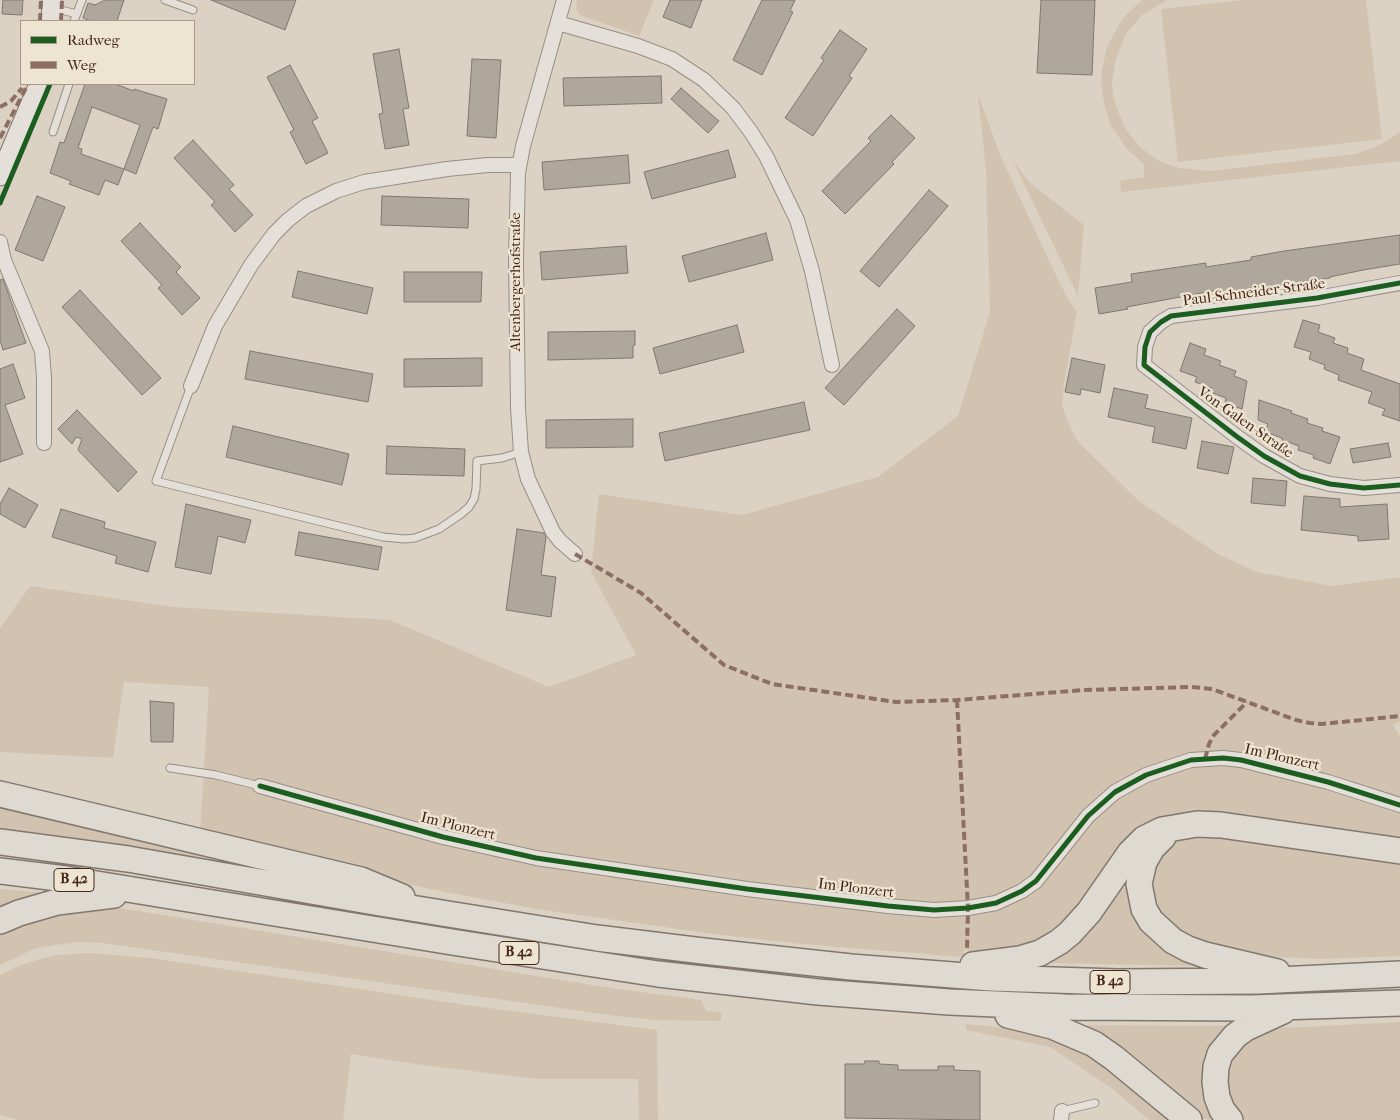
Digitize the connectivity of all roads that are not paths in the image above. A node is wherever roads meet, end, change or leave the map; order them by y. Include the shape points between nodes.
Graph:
1 (82, 0) edge
2 (165, 0) edge
3 (564, 0) edge
4 (52, 10) edge
5 (193, 10) dead end
6 (75, 18) edge
7 (558, 23) junction
8 (39, 85) edge
9 (69, 85) edge
10 (54, 132) dead end
11 (519, 165) junction
12 (0, 176) edge
13 (0, 242) edge
14 (1400, 283) edge
15 (1144, 365) joint
16 (832, 366) dead end
17 (191, 386) joint
18 (44, 443) dead end
19 (521, 452) junction
20 (1400, 485) edge
21 (575, 554) dead end
22 (170, 768) dead end
23 (260, 786) joint
24 (0, 794) edge
25 (1400, 805) edge
26 (1180, 826) junction
27 (0, 842) edge
28 (1400, 850) edge
29 (0, 871) edge
30 (147, 892) junction
31 (442, 913) junction
32 (0, 921) edge
33 (912, 972) junction
34 (1400, 974) edge
35 (1308, 979) junction
36 (950, 1002) junction
37 (1400, 1003) edge
38 (1292, 1007) junction
39 (1095, 1103) dead end
40 (1062, 1115) edge
41 (1189, 1120) edge
42 (1230, 1120) edge

1 - 6 lane
2 - 5 lane
3 - 7 street, Altenbergerhofstraße
4 - 6 lane
7 - 11 street, Altenbergerhofstraße
7 - 16 street via 672,59 704,80 733,108 766,156 797,220 812,271
8 - 12 street
9 - 10 lane
11 - 17 street via 488,165 364,182 306,206 274,234 251,265 215,326
11 - 19 street, Altenbergerhofstraße via 516,331
13 - 18 street via 4,260 42,351
14 - 15 street, Paul-Schneider-Straße via 1317,298 1172,316 1150,332
15 - 20 street, Von-Galen-Straße via 1264,456 1300,476 1364,488
17 - 19 lane via 156,481 383,537 415,538 445,526 474,499 477,461
19 - 21 street, Altenbergerhofstraße via 528,478 548,524
22 - 23 lane, Im Plonzert
23 - 25 street, Im Plonzert via 443,837 536,858 747,889 934,910 996,904 1022,890 1036,881 1088,816 1115,792 1146,775 1191,760 1241,760 1328,782
24 - 31 highway via 361,880
26 - 28 highway via 1221,825
26 - 33 highway via 1144,839 1130,853 1080,923 1059,942 1040,953 1020,959
26 - 35 highway via 1158,840 1141,871 1140,896 1151,921 1173,941 1205,955
27 - 31 highway, B 42 via 128,859
29 - 30 highway, B 42
30 - 32 highway via 57,902
30 - 36 highway, B 42 via 658,974 818,992
31 - 33 highway, B 42 via 703,952
33 - 35 highway, B 42 via 1117,982
34 - 35 highway, B 42
36 - 38 highway, B 42 via 1065,1007
36 - 41 highway via 1037,1022 1088,1041 1114,1058
37 - 38 highway, B 42
38 - 42 highway via 1246,1028 1220,1054 1215,1082 1219,1103
39 - 40 lane

